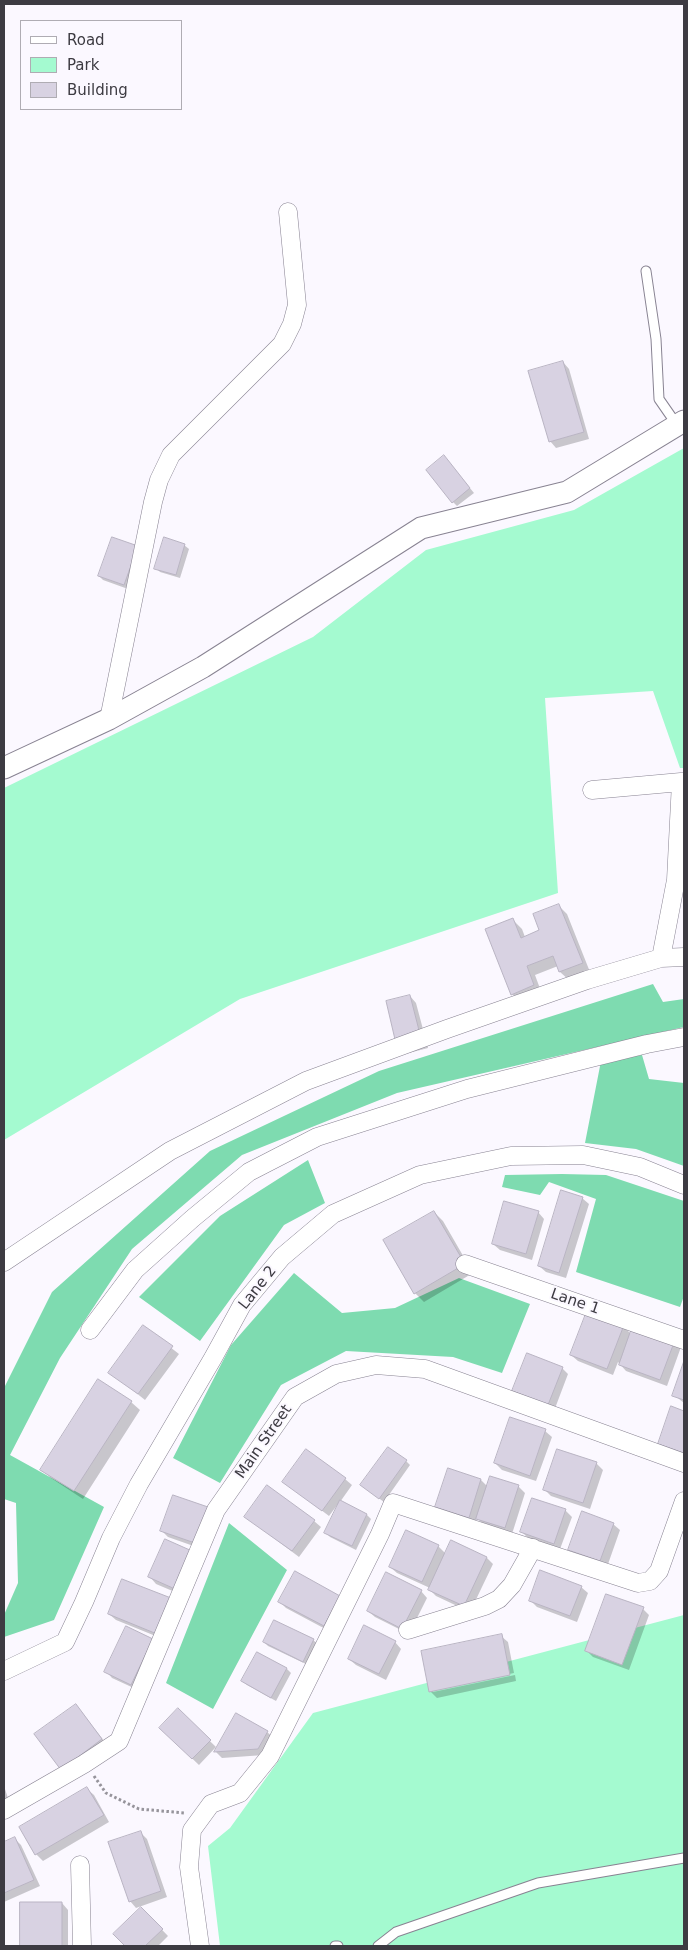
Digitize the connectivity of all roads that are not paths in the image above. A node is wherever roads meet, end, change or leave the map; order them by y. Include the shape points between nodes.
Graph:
1 (288, 212) dead end
2 (646, 271) dead end
3 (680, 423) edge
4 (109, 719) junction
5 (4, 768) edge
6 (683, 782) edge
7 (592, 790) dead end
8 (684, 957) edge
9 (661, 958) junction
10 (684, 1037) edge
11 (684, 1185) edge
12 (4, 1262) edge
13 (465, 1264) dead end
14 (90, 1330) dead end
15 (684, 1340) edge
16 (684, 1463) edge
17 (684, 1501) edge
18 (533, 1548) junction
19 (408, 1630) dead end
20 (4, 1671) edge
21 (4, 1810) edge
22 (684, 1858) edge
23 (80, 1865) dead end
24 (82, 1946) edge
25 (200, 1946) edge
26 (378, 1946) edge

1 - 4 street via 297,305 292,324 282,344 171,456 159,480
2 - 3 lane via 656,339 659,400
3 - 4 street via 566,492 421,528 203,666
4 - 5 street
6 - 7 street
6 - 9 street via 676,880
8 - 9 street
9 - 12 street via 588,980 306,1081 170,1151
10 - 14 street via 467,1089 317,1137 250,1172 192,1218 135,1270
11 - 20 street, Lane 2 via 640,1167 583,1155 511,1156 420,1175 333,1214 282,1257 242,1305 110,1538 65,1642
13 - 15 street, Lane 1
16 - 21 street, Main Street via 425,1369 376,1365 336,1374 295,1398 216,1510 119,1741
17 - 18 street via 659,1571 650,1581 638,1583
18 - 19 street via 500,1599
18 - 25 street via 393,1503 270,1756 240,1793 211,1804 192,1830 189,1867
22 - 26 lane via 538,1883 396,1932
23 - 24 street

